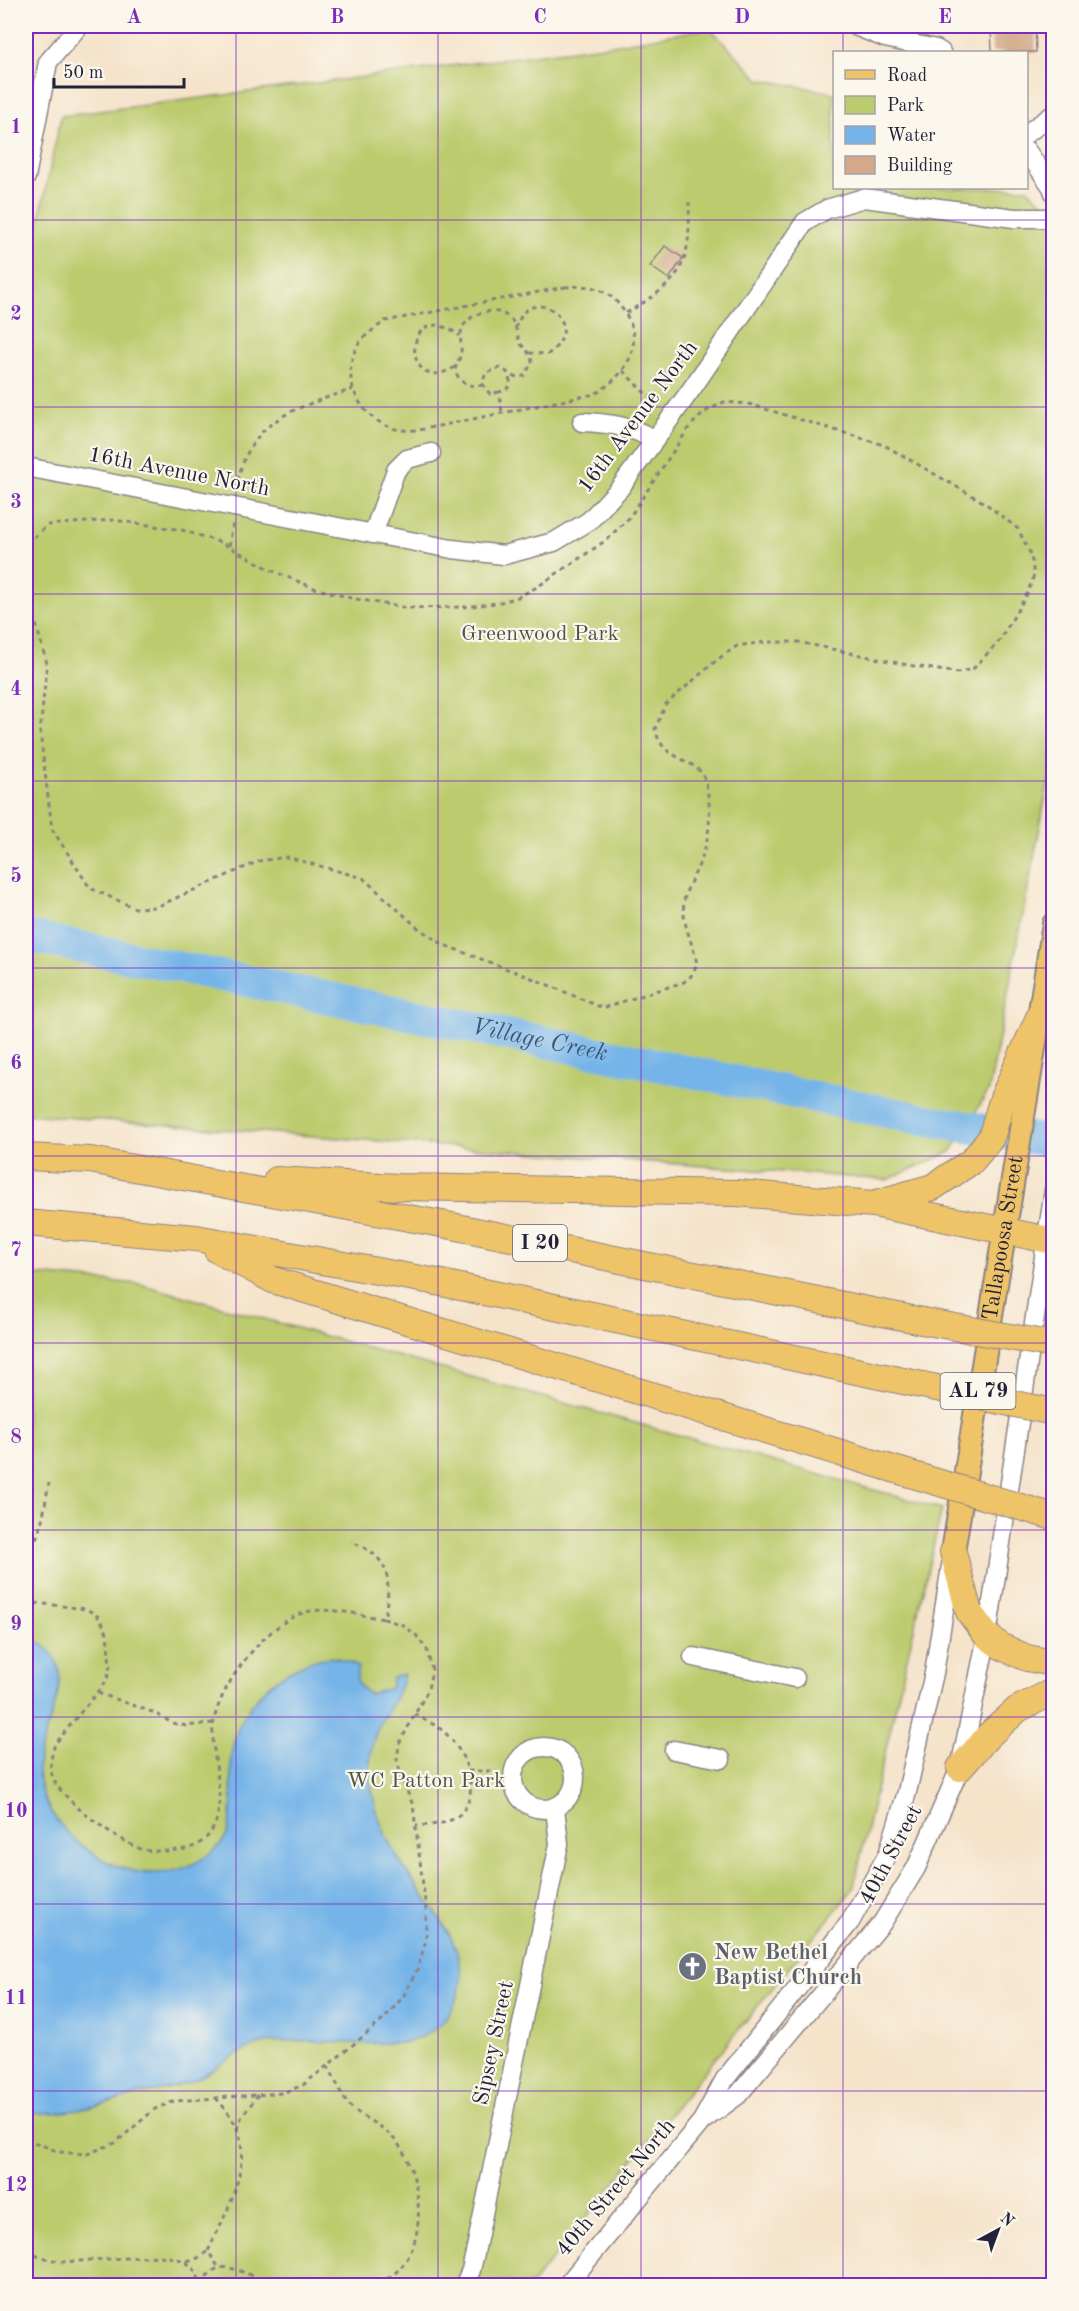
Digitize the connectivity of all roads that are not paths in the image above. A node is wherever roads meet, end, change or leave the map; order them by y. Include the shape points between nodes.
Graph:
1 (79, 26) edge
2 (855, 26) edge
3 (939, 51) edge
4 (1053, 114) edge
5 (1028, 133) edge
6 (1028, 153) edge
7 (26, 177) edge
8 (1053, 193) edge
9 (1053, 218) edge
10 (582, 422) dead end
11 (655, 440) junction
12 (432, 453) dead end
13 (26, 467) edge
14 (373, 534) junction
15 (1053, 924) edge
16 (1040, 1016) joint
17 (1014, 1102) junction
18 (26, 1157) edge
19 (157, 1172) junction
20 (1053, 1190) edge
21 (874, 1204) junction
22 (26, 1223) edge
23 (1003, 1231) junction
24 (196, 1238) junction
25 (1050, 1240) edge
26 (1053, 1345) edge
27 (1053, 1412) edge
28 (1053, 1516) edge
29 (953, 1552) junction
30 (987, 1636) junction
31 (693, 1657) dead end
32 (1053, 1663) edge
33 (795, 1678) dead end
34 (1053, 1691) edge
35 (674, 1750) dead end
36 (721, 1759) dead end
37 (960, 1768) junction
38 (555, 1808) dead end
39 (702, 2121) junction
40 (464, 2286) edge
41 (566, 2286) edge

1 - 7 street via 48,62
2 - 3 street
4 - 5 street
6 - 8 street
9 - 11 street, 16th Avenue North via 1014,218 864,198 827,209 805,222
10 - 11 street via 611,423 639,430
11 - 14 street, 16th Avenue North via 590,521 554,542 504,555
12 - 14 street via 407,459 396,470
13 - 14 street, 16th Avenue North
15 - 16 main road
16 - 17 highway
17 - 21 highway via 972,1161 933,1186
17 - 23 main road, Tallapoosa Street / AL 79 via 1014,1165
18 - 19 highway, I 20 via 90,1160
19 - 21 highway via 398,1187 736,1193
19 - 26 highway, I 20, bridge
20 - 25 street, Tallapoosa Street / AL 79
21 - 23 highway
22 - 24 highway
23 - 25 highway
23 - 29 main road, Tallapoosa Street / AL 79
24 - 27 highway, bridge via 432,1281
24 - 28 highway, bridge via 273,1280
25 - 30 street, 40th Street / AL 79
29 - 30 highway via 969,1612
29 - 39 street, 40th Street / AL 79 via 934,1673 907,1792 888,1854 850,1922 725,2079
30 - 32 highway via 1027,1658
30 - 37 street, 40th Street / AL 79
31 - 33 street
34 - 37 highway via 1018,1709
35 - 36 street
37 - 39 street, 40th Street / AL 79 via 916,1868 882,1923 738,2095
38 - 40 street, Sipsey Street via 559,1844 475,2253
39 - 41 street, 40th Street North

